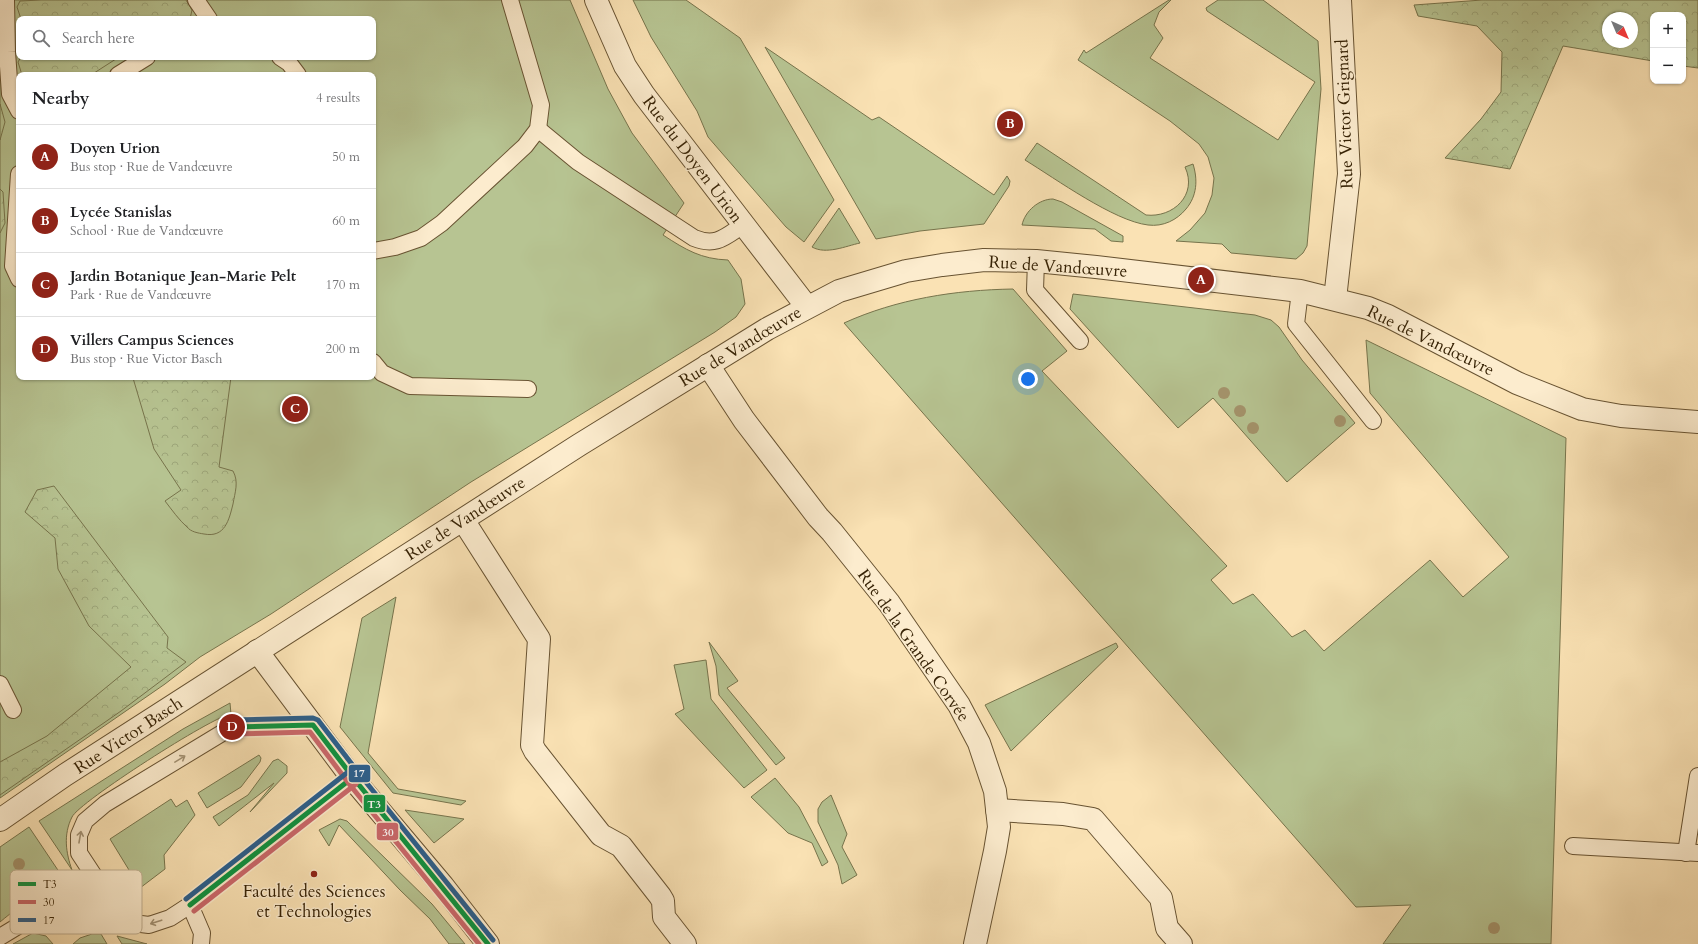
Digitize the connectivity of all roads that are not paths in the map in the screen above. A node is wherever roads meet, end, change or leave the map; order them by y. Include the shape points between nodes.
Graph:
1 (6, 0) edge
2 (196, 0) edge
3 (510, 0) edge
4 (596, 0) edge
5 (1340, 0) edge
6 (207, 16) edge
7 (142, 60) edge
8 (284, 60) edge
9 (123, 72) edge
10 (296, 72) edge
11 (16, 105) edge
12 (538, 129) junction
13 (16, 222) edge
14 (743, 225) junction
15 (376, 250) edge
16 (1036, 261) junction
17 (13, 270) edge
18 (1300, 291) junction
19 (1335, 299) junction
20 (807, 307) junction
21 (1080, 341) dead end
22 (708, 365) junction
23 (376, 366) edge
24 (528, 389) dead end
25 (1373, 421) dead end
26 (1698, 422) edge
27 (462, 520) junction
28 (257, 651) junction
29 (0, 684) edge
30 (14, 710) dead end
31 (313, 725) junction
32 (1698, 776) edge
33 (352, 778) junction
34 (998, 810) junction
35 (0, 820) edge
36 (1573, 846) dead end
37 (1692, 853) edge
38 (90, 870) edge
39 (190, 905) junction
40 (142, 924) edge
41 (10, 931) edge
42 (0, 937) edge
43 (202, 944) edge
44 (488, 944) edge
45 (685, 944) edge
46 (975, 944) edge
47 (1181, 944) edge

1 - 11 lane via 10,94
2 - 6 lane
3 - 12 lane via 541,105
4 - 14 street, Rue du Doyen Urion via 625,66 644,95
5 - 19 street, Rue Victor Grignard via 1349,174
7 - 9 lane
8 - 10 lane
12 - 14 lane via 578,162 694,238 711,243
12 - 15 lane via 525,146 442,223 421,238
13 - 17 lane
14 - 20 street, Rue du Doyen Urion
16 - 18 street, Rue de Vandœuvre
16 - 20 street, Rue de Vandœuvre via 984,260 906,271 839,291
16 - 21 lane via 1035,290
18 - 19 street, Rue de Vandœuvre
18 - 25 lane via 1296,324
19 - 26 street, Rue de Vandœuvre via 1388,316 1518,383 1582,409 1635,418
20 - 22 street, Rue de Vandœuvre
22 - 27 street, Rue de Vandœuvre
22 - 34 street, Rue de la Grande Corvée via 744,420 818,518 889,603 958,705 979,743 992,781
23 - 24 lane via 382,373 410,386
27 - 28 street, Rue de Vandœuvre
27 - 45 street via 539,639 532,746 601,836 621,846 651,884 663,901 664,917
28 - 31 street
28 - 35 street, Rue Victor Basch
29 - 30 lane
31 - 33 street
38 -> 31 lane via 79,853 79,835 85,821 105,804 232,727
32 - 37 lane
33 - 39 lane
33 - 44 street
34 - 46 street, Rue de la Grande Corvée via 995,851
34 - 47 street via 1063,814 1093,819 1161,898 1168,928
36 - 37 lane
39 -> 40 lane via 170,918 149,925
39 - 43 lane via 202,932
41 - 42 lane

